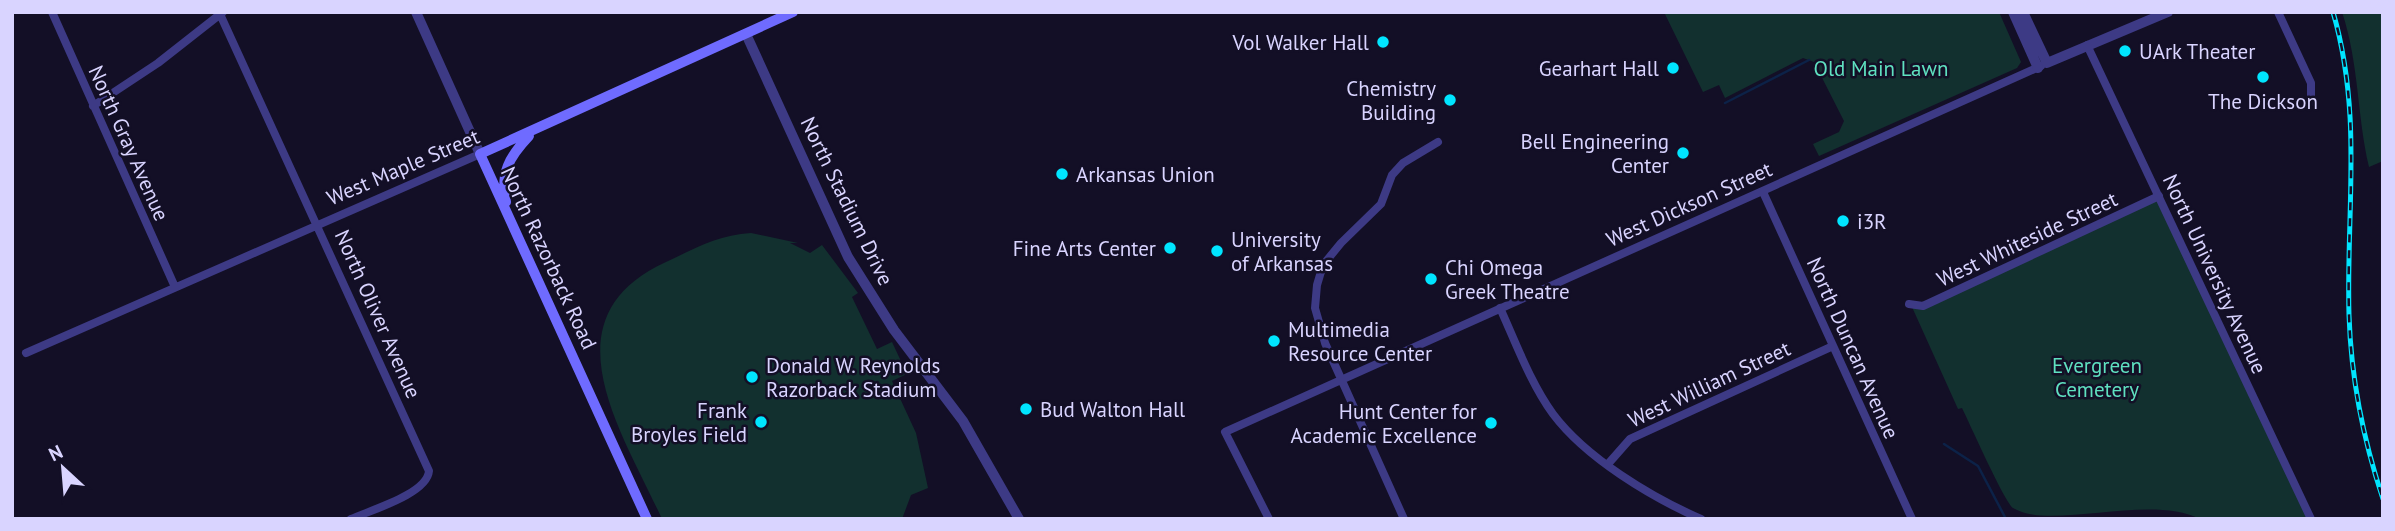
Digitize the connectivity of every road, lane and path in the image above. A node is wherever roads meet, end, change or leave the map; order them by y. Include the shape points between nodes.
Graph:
1 (52, 12) edge
2 (416, 12) edge
3 (793, 12) edge
4 (2012, 12) edge
5 (2023, 12) edge
6 (2168, 12) edge
7 (2278, 12) edge
8 (221, 13) edge
9 (746, 34) junction
10 (2087, 45) junction
11 (2042, 65) junction
12 (2311, 102) dead end
13 (93, 106) junction
14 (533, 131) junction
15 (1438, 142) dead end
16 (480, 153) junction
17 (1763, 192) junction
18 (2159, 196) junction
19 (508, 215) junction
20 (318, 225) junction
21 (175, 287) junction
22 (1909, 304) dead end
23 (1500, 308) junction
24 (1833, 346) junction
25 (26, 354) dead end
26 (1342, 381) junction
27 (1608, 464) junction
28 (351, 519) edge
29 (647, 519) edge
30 (1019, 519) edge
31 (1269, 519) edge
32 (1404, 519) edge
33 (1701, 519) edge
34 (1912, 519) edge
35 (2311, 519) edge

1 - 13 street, North Gray Avenue
2 - 16 street, North Razorback Road
3 - 9 main road, West Maple Street
4 - 11 street
5 - 11 street
6 - 10 street, West Dickson Street
7 - 12 street via 2311,83
8 - 13 street
8 - 20 street, North Oliver Avenue
9 - 14 main road, West Maple Street
9 - 30 street, North Stadium Drive via 848,257 894,330 963,421
10 - 11 street, West Dickson Street
10 - 18 street, North University Avenue
11 - 17 street, West Dickson Street
13 - 21 street, North Gray Avenue
14 - 16 main road, West Maple Street
14 - 19 main road via 508,160 503,175
15 - 26 street via 1403,163 1392,176 1381,204 1324,265 1315,308
16 - 19 main road, North Razorback Road
16 - 20 street, West Maple Street
17 - 23 street, West Dickson Street
17 - 24 street, North Duncan Avenue
18 - 22 street, West Whiteside Street via 1923,306
18 - 35 street, North University Avenue
19 - 29 main road, North Razorback Road
20 - 21 street, West Maple Street
20 - 28 street, North Oliver Avenue via 426,463 428,478 420,488
21 - 25 street, West Maple Street
23 - 26 street, West Dickson Street
23 - 27 street via 1554,416
24 - 27 street, West William Street via 1630,439
24 - 34 street, North Duncan Avenue
26 - 31 street, West Dickson Street via 1226,432
26 - 32 street
27 - 33 street

